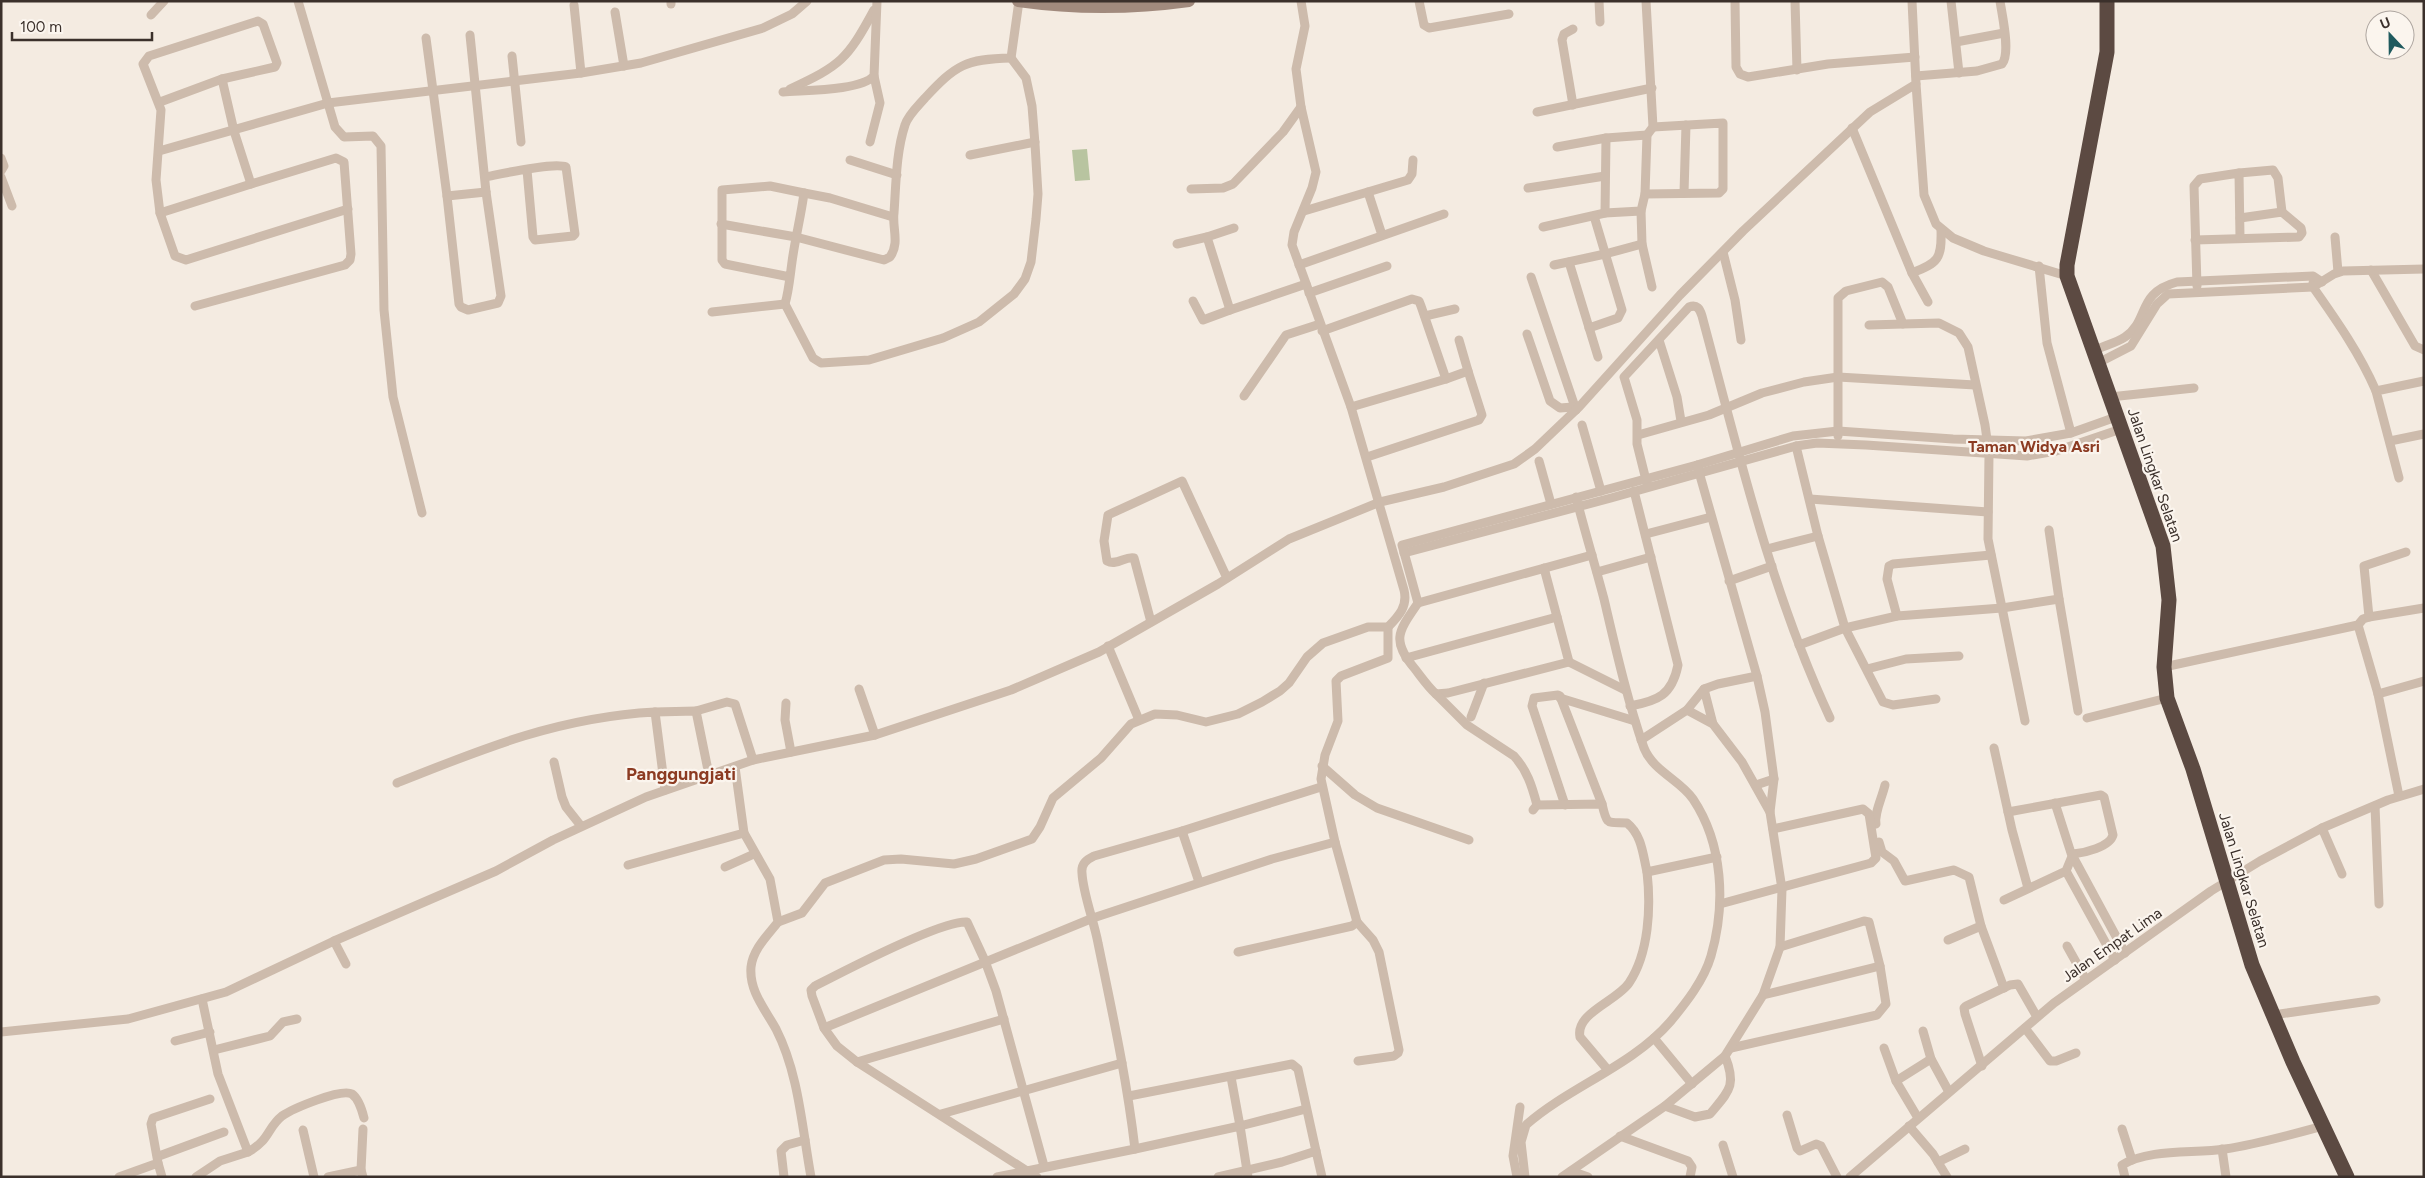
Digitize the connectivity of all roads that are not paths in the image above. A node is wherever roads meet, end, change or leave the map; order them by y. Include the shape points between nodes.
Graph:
1 (164, 1) edge
2 (298, 1) edge
3 (807, 1) edge
4 (1018, 1) edge
5 (1189, 1) edge
6 (1301, 1) edge
7 (1419, 1) edge
8 (1599, 1) edge
9 (1646, 1) edge
10 (1735, 1) edge
11 (1795, 1) edge
12 (1912, 1) edge
13 (1951, 1) edge
14 (2000, 1) edge
15 (2107, 1) edge
16 (876, 5) edge
17 (574, 6) dead end
18 (615, 12) dead end
19 (1510, 14) dead end
20 (151, 15) dead end
21 (1600, 22) dead end
22 (1573, 29) dead end
23 (2004, 32) junction
24 (470, 35) dead end
25 (426, 38) dead end
26 (1956, 42) junction
27 (512, 56) dead end
28 (1915, 57) junction
29 (1011, 58) junction
30 (624, 66) junction
31 (1797, 70) junction
32 (581, 73) junction
33 (1959, 73) junction
34 (874, 76) junction
35 (222, 79) junction
36 (1916, 80) junction
37 (515, 81) junction
38 (475, 86) junction
39 (1652, 88) junction
40 (433, 90) junction
41 (160, 102) junction
42 (328, 103) junction
43 (1573, 105) junction
44 (1301, 107) junction
45 (1537, 112) dead end
46 (1686, 125) junction
47 (1654, 127) junction
48 (1852, 128) junction
49 (234, 131) junction
50 (1646, 135) junction
51 (1606, 138) junction
52 (522, 142) dead end
53 (870, 142) dead end
54 (1035, 142) junction
55 (1557, 147) dead end
56 (159, 151) junction
57 (970, 155) dead end
58 (1, 158) edge
59 (850, 160) dead end
60 (1413, 160) dead end
61 (527, 170) junction
62 (1, 171) edge
63 (2239, 173) junction
64 (896, 175) junction
65 (1605, 176) junction
66 (485, 177) junction
67 (1, 178) edge
68 (251, 184) junction
69 (1191, 188) dead end
70 (1528, 188) dead end
71 (486, 192) junction
72 (1368, 192) junction
73 (1684, 192) junction
74 (804, 193) junction
75 (1645, 194) junction
76 (447, 196) junction
77 (12, 206) dead end
78 (348, 209) junction
79 (1304, 211) junction
80 (1641, 211) junction
81 (2282, 212) junction
82 (160, 213) junction
83 (1605, 213) junction
84 (1444, 214) dead end
85 (893, 216) junction
86 (1594, 216) junction
87 (2240, 218) junction
88 (721, 224) junction
89 (1543, 227) dead end
90 (1234, 228) dead end
91 (1941, 230) junction
92 (1382, 235) junction
93 (796, 237) junction
94 (1207, 237) junction
95 (2335, 237) dead end
96 (2240, 238) junction
97 (2195, 240) junction
98 (1177, 244) dead end
99 (1642, 244) junction
100 (1723, 252) junction
101 (1605, 254) junction
102 (1569, 262) junction
103 (1299, 265) junction
104 (1554, 265) dead end
105 (1387, 266) dead end
106 (2039, 266) junction
107 (2424, 269) edge
108 (2371, 270) junction
109 (2338, 272) junction
110 (1912, 273) junction
111 (2067, 276) junction
112 (2313, 276) junction
113 (790, 277) junction
114 (1532, 277) dead end
115 (2196, 281) junction
116 (2322, 282) junction
117 (1652, 287) dead end
118 (2313, 287) junction
119 (1307, 289) junction
120 (2198, 292) junction
121 (1193, 301) dead end
122 (1928, 302) dead end
123 (785, 304) junction
124 (195, 306) dead end
125 (1455, 309) dead end
126 (1230, 310) junction
127 (712, 312) dead end
128 (1425, 316) junction
129 (1903, 324) junction
130 (1869, 325) dead end
131 (1321, 328) junction
132 (1589, 328) junction
133 (1527, 334) dead end
134 (1459, 340) dead end
135 (1659, 340) junction
136 (1741, 340) dead end
137 (2424, 350) edge
138 (1598, 357) dead end
139 (2096, 357) junction
140 (1468, 371) junction
141 (1838, 377) junction
142 (1446, 379) junction
143 (2424, 381) edge
144 (1975, 384) junction
145 (2194, 388) dead end
146 (2376, 392) junction
147 (1244, 396) dead end
148 (2110, 397) junction
149 (1351, 407) junction
150 (1728, 408) junction
151 (1574, 409) junction
152 (1681, 421) junction
153 (2119, 423) junction
154 (1582, 425) dead end
155 (1838, 431) junction
156 (2071, 433) junction
157 (2424, 434) edge
158 (1638, 435) junction
159 (1988, 440) junction
160 (2390, 441) junction
161 (1838, 444) junction
162 (1796, 446) junction
163 (1989, 454) junction
164 (1367, 457) junction
165 (1740, 457) junction
166 (1539, 461) dead end
167 (1699, 469) junction
168 (2399, 478) dead end
169 (1646, 483) junction
170 (1601, 491) junction
171 (1634, 491) junction
172 (1810, 499) junction
173 (1380, 502) junction
174 (1578, 502) junction
175 (1551, 504) junction
176 (1988, 512) junction
177 (422, 513) dead end
178 (1711, 517) junction
179 (2049, 530) dead end
180 (1646, 534) junction
181 (1818, 536) junction
182 (1403, 549) junction
183 (1767, 549) junction
184 (2406, 552) dead end
185 (1592, 555) junction
186 (1991, 555) junction
187 (1652, 557) junction
188 (1772, 566) junction
189 (1544, 568) junction
190 (1597, 572) junction
191 (1227, 578) junction
192 (1729, 581) junction
193 (2059, 598) junction
194 (1418, 603) junction
195 (2002, 608) junction
196 (2424, 608) edge
197 (1897, 616) junction
198 (1557, 617) junction
199 (2369, 617) junction
200 (1151, 622) junction
201 (2358, 625) junction
202 (1388, 627) junction
203 (1845, 628) junction
204 (1799, 645) junction
205 (1108, 646) junction
206 (1959, 656) dead end
207 (1406, 658) junction
208 (1569, 662) junction
209 (2164, 667) junction
210 (1867, 669) junction
211 (1757, 676) junction
212 (2424, 682) edge
213 (1484, 683) junction
214 (859, 689) dead end
215 (1704, 689) junction
216 (1624, 690) junction
217 (1436, 694) junction
218 (2378, 694) junction
219 (1560, 698) junction
220 (2167, 698) junction
221 (1936, 699) dead end
222 (786, 703) dead end
223 (1630, 706) junction
224 (1687, 710) junction
225 (696, 711) junction
226 (2078, 711) dead end
227 (655, 712) junction
228 (1471, 717) dead end
229 (1830, 718) dead end
230 (2087, 718) dead end
231 (1139, 720) junction
232 (1635, 721) junction
233 (2025, 722) dead end
234 (1712, 724) junction
235 (875, 735) junction
236 (1642, 740) junction
237 (1994, 748) dead end
238 (791, 752) junction
239 (753, 760) junction
240 (554, 762) dead end
241 (1322, 766) junction
242 (735, 767) junction
243 (709, 775) junction
244 (1774, 779) junction
245 (397, 783) dead end
246 (1756, 785) junction
247 (1885, 785) dead end
248 (1321, 787) junction
249 (2424, 789) edge
250 (665, 790) junction
251 (2399, 796) junction
252 (2056, 803) junction
253 (1602, 804) junction
254 (1566, 805) junction
255 (2375, 806) junction
256 (1770, 812) junction
257 (2008, 812) junction
258 (581, 826) junction
259 (2322, 828) junction
260 (1773, 829) junction
261 (1182, 831) junction
262 (744, 833) junction
263 (1469, 840) dead end
264 (1336, 842) junction
265 (754, 854) junction
266 (2073, 854) junction
267 (1717, 857) junction
268 (628, 865) dead end
269 (725, 867) dead end
270 (2066, 871) junction
271 (1647, 872) junction
272 (2342, 874) dead end
273 (1199, 882) junction
274 (2226, 882) junction
275 (2028, 888) junction
276 (1782, 889) junction
277 (2004, 900) dead end
278 (1720, 904) junction
279 (2379, 904) dead end
280 (1093, 918) junction
281 (778, 922) junction
282 (1357, 922) junction
283 (1981, 926) junction
284 (1948, 940) dead end
285 (334, 941) junction
286 (2067, 946) dead end
287 (1780, 947) junction
288 (1238, 952) dead end
289 (2125, 953) junction
290 (2115, 960) junction
291 (985, 961) junction
292 (346, 964) dead end
293 (1880, 966) junction
294 (2086, 980) junction
295 (2004, 988) junction
296 (1763, 995) junction
297 (202, 999) junction
298 (2376, 1000) dead end
299 (2273, 1015) junction
300 (2037, 1017) junction
301 (1004, 1019) junction
302 (297, 1020) dead end
303 (824, 1028) junction
304 (2025, 1028) junction
305 (1923, 1031) dead end
306 (1, 1032) edge
307 (210, 1032) junction
308 (1654, 1038) junction
309 (175, 1041) dead end
310 (1884, 1048) dead end
311 (214, 1050) junction
312 (1728, 1052) junction
313 (2076, 1053) dead end
314 (1931, 1059) junction
315 (1358, 1061) dead end
316 (856, 1062) junction
317 (1122, 1064) junction
318 (1982, 1066) junction
319 (1607, 1069) junction
320 (1231, 1076) junction
321 (1896, 1081) junction
322 (1692, 1084) junction
323 (1023, 1090) junction
324 (1950, 1092) junction
325 (1129, 1096) junction
326 (210, 1099) dead end
327 (1665, 1106) junction
328 (1520, 1107) dead end
329 (1306, 1108) junction
330 (941, 1114) junction
331 (1787, 1116) dead end
332 (364, 1118) dead end
333 (1918, 1118) junction
334 (1240, 1126) junction
335 (1909, 1126) junction
336 (2323, 1126) junction
337 (363, 1129) dead end
338 (2122, 1129) dead end
339 (304, 1130) dead end
340 (224, 1132) dead end
341 (1620, 1136) junction
342 (804, 1140) junction
343 (1723, 1145) dead end
344 (1135, 1149) junction
345 (1965, 1149) dead end
346 (2222, 1150) junction
347 (1316, 1151) junction
348 (248, 1152) junction
349 (159, 1160) junction
350 (2132, 1160) junction
351 (1938, 1162) junction
352 (1044, 1166) junction
353 (1027, 1171) junction
354 (1571, 1171) junction
355 (1248, 1173) edge
356 (362, 1174) edge
357 (119, 1177) edge
358 (162, 1177) edge
359 (196, 1177) edge
360 (314, 1177) edge
361 (328, 1177) edge
362 (784, 1177) edge
363 (811, 1177) edge
364 (997, 1177) edge
365 (1037, 1177) edge
366 (1218, 1177) edge
367 (1322, 1177) edge
368 (1517, 1177) edge
369 (1525, 1177) edge
370 (1562, 1177) edge
371 (1588, 1177) edge
372 (1690, 1177) edge
373 (1733, 1177) edge
374 (1837, 1177) edge
375 (1850, 1177) edge
376 (1948, 1177) edge
377 (2125, 1177) edge
378 (2226, 1177) edge
379 (2347, 1177) edge

1 - 20 street
2 - 42 street
3 - 30 street via 792,14 763,28 656,60
4 - 5 street via 1113,8
4 - 29 street
6 - 44 street via 1305,26 1296,70
7 - 19 street via 1424,25 1429,28
8 - 21 street
9 - 39 street
10 - 31 street via 1738,71 1748,77
11 - 31 street
12 - 28 street
13 - 26 street
14 - 23 street
15 - 111 highway, Jalan Lingkar Selatan via 2107,52 2078,198
16 - 34 street
16 - 34 street via 857,42 845,57 828,71 783,92 858,85
17 - 32 street
18 - 30 street
22 - 43 street via 1564,34 1562,40
23 - 26 street
23 - 33 street via 2006,56 2002,64
24 - 38 street
25 - 40 street
26 - 33 street
27 - 37 street
28 - 31 street via 1860,60
28 - 36 street
29 - 54 street via 1026,78
29 - 64 street via 967,63 946,75 905,125
30 - 32 street
32 - 37 street
33 - 36 street
34 - 53 street via 880,103
35 - 41 street
35 - 41 street via 276,66 265,27 260,22 149,56 143,64
35 - 49 street
36 - 48 street
36 - 91 street via 1924,195
37 - 38 street
37 - 52 street
38 - 40 street
38 - 66 street
39 - 43 street
39 - 47 street
40 - 42 street
40 - 76 street
41 - 56 street
42 - 49 street
42 - 177 street via 339,134 350,138 373,136 381,146 384,310 393,397
43 - 45 street
44 - 69 street via 1283,132 1233,184 1223,188
44 - 79 street via 1316,172
46 - 47 street
46 - 73 street
46 - 73 street via 1723,123 1724,142 1721,192
47 - 50 street
48 - 100 street
48 - 110 street
49 - 56 street
49 - 68 street
50 - 51 street
50 - 75 street
51 - 55 street
51 - 65 street
54 - 57 street
54 - 123 street via 1038,194 1031,262 1025,280 1014,294 979,322 943,338 869,360 821,363 813,358
56 - 82 street via 156,180
58 - 62 street via 4,166
59 - 64 street
60 - 72 street via 1408,180
61 - 61 street via 566,167 573,236 535,240
61 - 66 street
63 - 81 street via 2273,170 2278,178
63 - 87 street
63 - 97 street via 2200,179 2194,184
64 - 85 street
65 - 70 street
65 - 83 street
66 - 71 street
67 - 77 street
68 - 78 street via 331,159 341,159 345,169
68 - 82 street
71 - 76 street
71 - 76 street via 501,301 468,310 459,304
72 - 79 street
72 - 92 street
73 - 75 street
74 - 85 street
74 - 88 street via 770,186 722,190
74 - 93 street
75 - 80 street
78 - 82 street via 186,260 175,256
78 - 124 street via 351,254 345,265
79 - 103 street via 1292,239
80 - 83 street
80 - 99 street
81 - 87 street
81 - 96 street via 2302,228 2299,237
83 - 86 street
84 - 92 street
85 - 93 street via 896,240 893,253 884,260
86 - 89 street
86 - 101 street
87 - 96 street
88 - 93 street
88 - 113 street via 721,256 725,264
90 - 94 street
91 - 106 street via 1984,251
91 - 110 street via 1941,250 1937,260
92 - 103 street
93 - 113 street
94 - 98 street
94 - 126 street
95 - 109 street
96 - 97 street
97 - 115 street
99 - 101 street
99 - 117 street
100 - 136 street
100 - 151 street
101 - 102 street
101 - 132 street via 1622,310 1618,318
102 - 104 street
102 - 132 street
103 - 119 street
105 - 119 street
106 - 111 street
106 - 156 street via 2046,343
107 - 108 street
108 - 109 street
108 - 137 street via 2415,346
109 - 116 street
110 - 122 street
111 - 139 highway, Jalan Lingkar Selatan
112 - 115 street
112 - 116 street
112 - 118 street
113 - 123 street
114 - 151 street
115 - 120 street
115 - 139 street via 2177,282 2158,289 2126,336
116 - 118 street
118 - 120 street
118 - 146 street via 2366,368
119 - 126 street
119 - 131 street
120 - 139 street via 2175,292 2162,298 2131,346
121 - 126 street via 1203,320
123 - 127 street
125 - 128 street
128 - 131 street via 1419,301 1412,299
128 - 142 street
129 - 130 street
129 - 141 street via 1888,287 1882,282 1840,294 1836,304
129 - 144 street via 1939,323 1959,333 1968,347
131 - 147 street via 1286,335
131 - 149 street
132 - 138 street
133 - 151 street via 1550,400 1560,408
134 - 140 street
135 - 150 street via 1688,307 1699,309
135 - 152 street
135 - 158 street via 1624,377 1637,420
139 - 148 highway, Jalan Lingkar Selatan
140 - 142 street
140 - 164 street via 1481,408 1479,420
141 - 144 street
141 - 150 street via 1769,391
141 - 155 street
142 - 149 street
143 - 146 street
144 - 159 street
145 - 148 street
146 - 160 street
148 - 153 highway, Jalan Lingkar Selatan
149 - 164 street
150 - 152 street
150 - 165 street
151 - 173 street via 1535,449 1514,464
152 - 158 street
153 - 156 street
153 - 163 street via 2056,451 2027,456
153 - 209 highway, Jalan Lingkar Selatan via 2163,546 2169,600
154 - 170 street
155 - 159 street
155 - 161 street
155 - 165 street via 1793,436
156 - 159 street via 2033,440
157 - 160 street
158 - 169 street
159 - 163 street
160 - 168 street
161 - 162 street
161 - 163 street
162 - 165 street
162 - 172 street
163 - 176 street
164 - 173 street
165 - 167 street
165 - 183 street
166 - 175 street
167 - 169 street
167 - 178 street
169 - 170 street
169 - 171 street
170 - 174 street
171 - 174 street
171 - 180 street
172 - 176 street
172 - 181 street
173 - 191 street via 1289,539
173 - 202 street via 1406,596 1403,609
174 - 175 street
174 - 182 street
174 - 185 street
175 - 182 street
176 - 186 street
178 - 180 street
178 - 192 street
179 - 193 street
180 - 187 street
181 - 183 street
181 - 203 street
182 - 194 street
183 - 188 street
184 - 199 street via 2364,566
185 - 189 street
185 - 190 street
186 - 195 street
186 - 197 street via 1889,566 1887,579
187 - 190 street
187 - 223 street via 1678,665 1673,680 1659,699
188 - 192 street
188 - 204 street
189 - 194 street
189 - 198 street
190 - 216 street
191 - 200 street
191 - 200 street via 1182,481 1108,515 1104,541 1106,557 1110,563 1134,558
192 - 211 street
193 - 195 street
193 - 226 street
194 - 207 street via 1399,636
195 - 197 street
195 - 233 street
196 - 199 street
197 - 203 street
198 - 207 street
198 - 208 street
199 - 201 street
200 - 205 street
201 - 209 street
201 - 218 street
202 - 231 street via 1368,628 1322,643 1280,691 1238,714 1206,722 1164,713
202 - 241 street via 1388,658 1341,676 1336,681 1338,721
203 - 204 street
203 - 210 street
204 - 229 street
205 - 231 street
205 - 235 street via 1011,690
206 - 210 street via 1906,659
207 - 217 street
208 - 213 street
208 - 216 street
209 - 220 highway, Jalan Lingkar Selatan
210 - 221 street via 1883,702 1888,705
211 - 215 street
211 - 244 street
212 - 218 street
213 - 217 street
213 - 228 street
214 - 235 street
215 - 224 street
215 - 234 street
216 - 223 street
217 - 254 street via 1467,724 1514,756 1531,782 1535,807
218 - 251 street
219 - 232 street
219 - 253 street
219 - 254 street via 1558,694 1534,698 1532,702
220 - 230 street
220 - 274 highway, Jalan Lingkar Selatan via 2190,759
222 - 238 street via 785,720
223 - 232 street
224 - 234 street
224 - 236 street
225 - 227 street
225 - 239 street via 727,702 734,704
225 - 243 street
227 - 245 street via 616,714 546,729 500,742
227 - 250 street
231 - 281 street via 1131,724 1101,758 1053,798 1032,839 954,864 893,858 884,860 825,883 802,913
232 - 236 street
234 - 246 street
235 - 238 street
236 - 267 street via 1651,760 1693,799
237 - 257 street
238 - 239 street
239 - 242 street
240 - 258 street via 566,808
241 - 248 street
241 - 263 street via 1376,808
242 - 243 street
242 - 262 street
243 - 250 street
244 - 246 street
244 - 256 street
246 - 256 street
247 - 283 street via 1874,814 1882,852 1894,861 1905,881 1954,870 1969,877
248 - 261 street
248 - 264 street
249 - 251 street, Jalan Empat Lima
250 - 258 street
251 - 255 street, Jalan Empat Lima
252 - 257 street
252 - 266 street
252 - 266 street via 2096,795 2104,797 2114,835 2112,840
253 - 254 street
253 - 271 street via 1612,825 1627,823 1632,826 1640,839
255 - 259 street, Jalan Empat Lima
255 - 279 street
256 - 260 street
257 - 275 street
258 - 285 street via 496,871
259 - 272 street
259 - 274 street, Jalan Empat Lima
260 - 276 street
260 - 276 street via 1863,809 1869,814 1876,856 1871,864
261 - 273 street
261 - 280 street via 1085,860 1082,872
262 - 265 street
262 - 268 street
264 - 273 street
264 - 282 street
265 - 269 street
265 - 281 street via 770,879
266 - 270 street
266 - 289 street
267 - 271 street
267 - 278 street
270 - 275 street
270 - 290 street
271 - 319 street via 1649,923 1634,974 1628,985 1585,1019 1579,1031 1580,1037
273 - 280 street
274 - 289 street, Jalan Empat Lima
274 - 299 highway, Jalan Lingkar Selatan via 2244,944
275 - 277 street
276 - 278 street
276 - 287 street
278 - 308 street via 1711,956 1703,975 1690,997
280 - 291 street
280 - 317 street
281 - 342 street via 753,957 751,977 759,1004 780,1039 797,1096
282 - 288 street via 1352,926
282 - 315 street via 1379,952 1399,1050 1394,1056
283 - 284 street
283 - 295 street
285 - 292 street
285 - 297 street via 226,992
286 - 294 street
287 - 293 street via 1864,921 1869,922
287 - 296 street
289 - 290 street, Jalan Empat Lima
290 - 294 street, Jalan Empat Lima
291 - 301 street
291 - 303 street
291 - 303 street via 967,922 922,936 815,986 811,990 812,996
293 - 296 street
293 - 312 street via 1886,1004 1877,1015
294 - 300 street, Jalan Empat Lima
295 - 300 street via 2018,984
295 - 318 street via 1964,1008
296 - 312 street
297 - 306 street via 128,1019
297 - 307 street
298 - 299 street
299 - 336 highway, Jalan Lingkar Selatan
300 - 304 street, Jalan Empat Lima
301 - 316 street
301 - 323 street
302 - 311 street via 283,1022 270,1036
303 - 316 street
304 - 313 street via 2050,1061
304 - 318 street, Jalan Empat Lima
305 - 314 street
307 - 309 street
307 - 311 street
308 - 319 street
308 - 322 street
310 - 321 street
311 - 348 street via 218,1074
312 - 322 street
312 - 327 street via 1731,1085 1710,1114 1695,1117
314 - 321 street
314 - 324 street
316 - 330 street
317 - 323 street
317 - 325 street
318 - 324 street, Jalan Empat Lima
319 - 369 street via 1526,1125 1521,1142
320 - 325 street
320 - 329 street via 1292,1064 1298,1069
320 - 334 street
321 - 333 street
322 - 327 street
323 - 330 street
323 - 352 street
324 - 333 street, Jalan Empat Lima
325 - 344 street
326 - 349 street via 153,1118 151,1124
327 - 341 street
328 - 368 street via 1513,1156
329 - 334 street
329 - 347 street
330 - 353 street
331 - 374 street via 1797,1148 1800,1151 1816,1144 1821,1146
332 - 348 street via 352,1094 336,1094 282,1116 260,1146
333 - 335 street, Jalan Empat Lima
334 - 344 street
334 - 355 street
335 - 351 street
335 - 375 street, Jalan Empat Lima
336 - 346 street
336 - 379 highway, Jalan Lingkar Selatan
337 - 356 street
338 - 350 street
339 - 360 street
340 - 349 street
341 - 354 street
341 - 372 street via 1688,1161 1692,1167
342 - 362 street via 787,1145 781,1151
342 - 363 street
343 - 373 street
344 - 352 street
345 - 351 street
346 - 350 street via 2169,1153
346 - 378 street
347 - 355 street
347 - 367 street
348 - 359 street via 220,1161
349 - 357 street
349 - 358 street
350 - 377 street via 2122,1165
351 - 376 street
352 - 353 street
353 - 364 street
353 - 365 street
354 - 370 street
354 - 371 street
355 - 366 street
356 - 361 street

